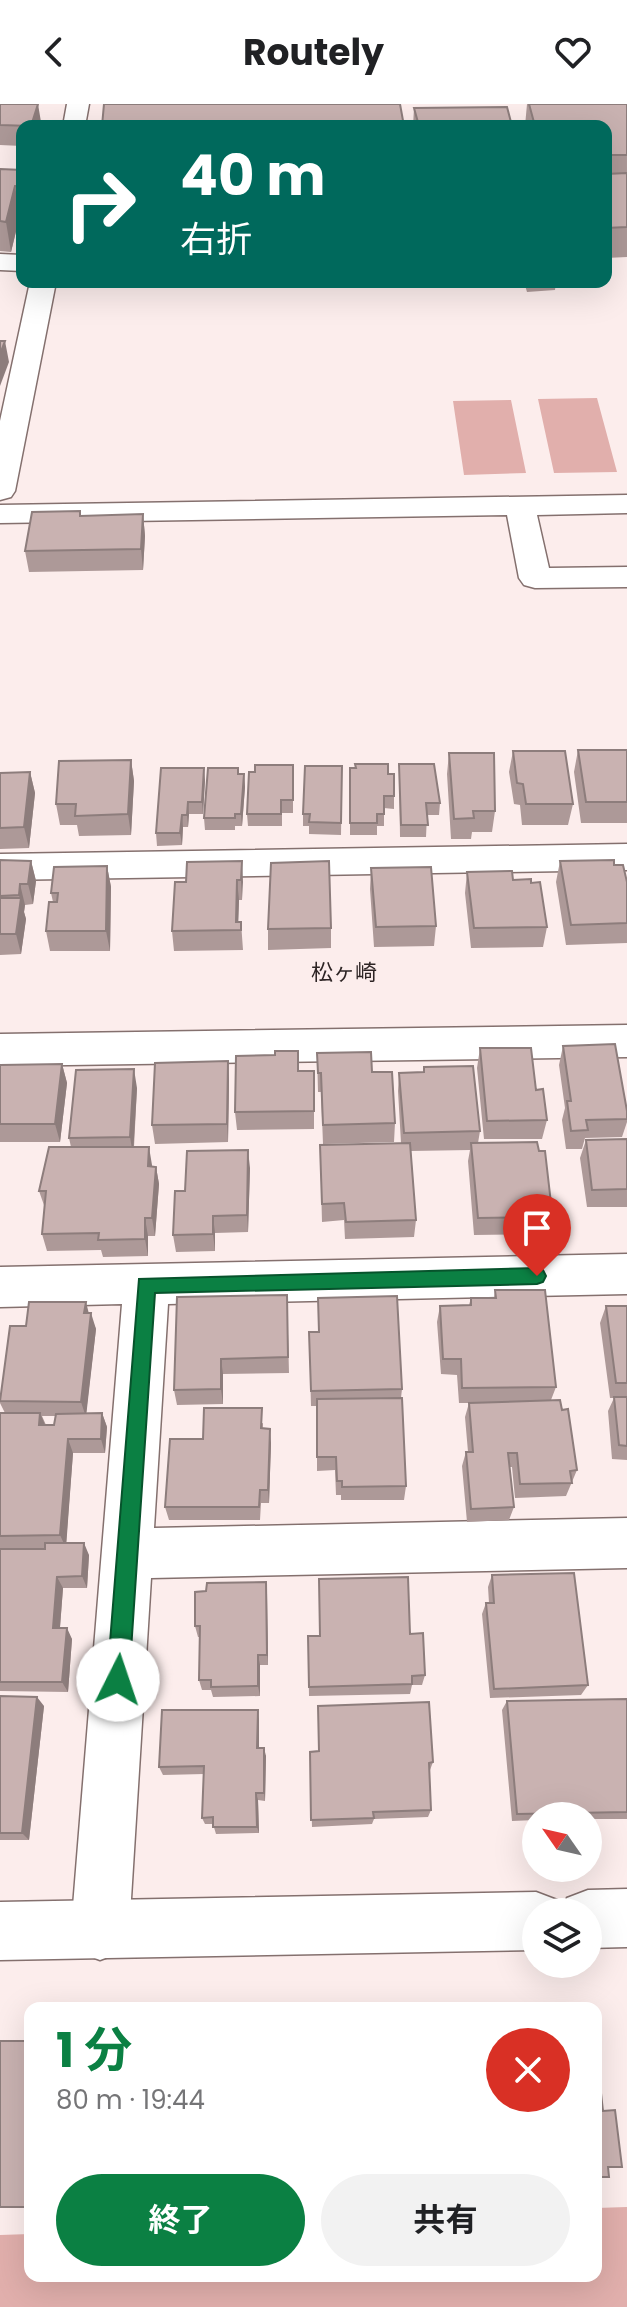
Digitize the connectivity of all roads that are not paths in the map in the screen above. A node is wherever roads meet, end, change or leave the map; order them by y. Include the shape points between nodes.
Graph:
1 (42, 288) edge
2 (0, 491) edge
3 (627, 504) edge
4 (520, 506) junction
5 (0, 514) edge
6 (627, 577) edge
7 (627, 857) edge
8 (0, 867) edge
9 (627, 1041) edge
10 (0, 1050) edge
11 (627, 1274) edge
12 (146, 1285) junction
13 (0, 1287) edge
14 (627, 1543) edge
15 (126, 1554) junction
16 (627, 1918) edge
17 (602, 1919) edge
18 (522, 1921) edge
19 (0, 1931) edge
20 (100, 1931) junction

1 - 2 street
3 - 4 street
4 - 5 street
4 - 6 street via 535,578
7 - 8 street
9 - 10 street
11 - 12 street
12 - 13 street
12 - 15 street
14 - 15 street
15 - 20 street
16 - 17 street
18 - 20 street
19 - 20 street

